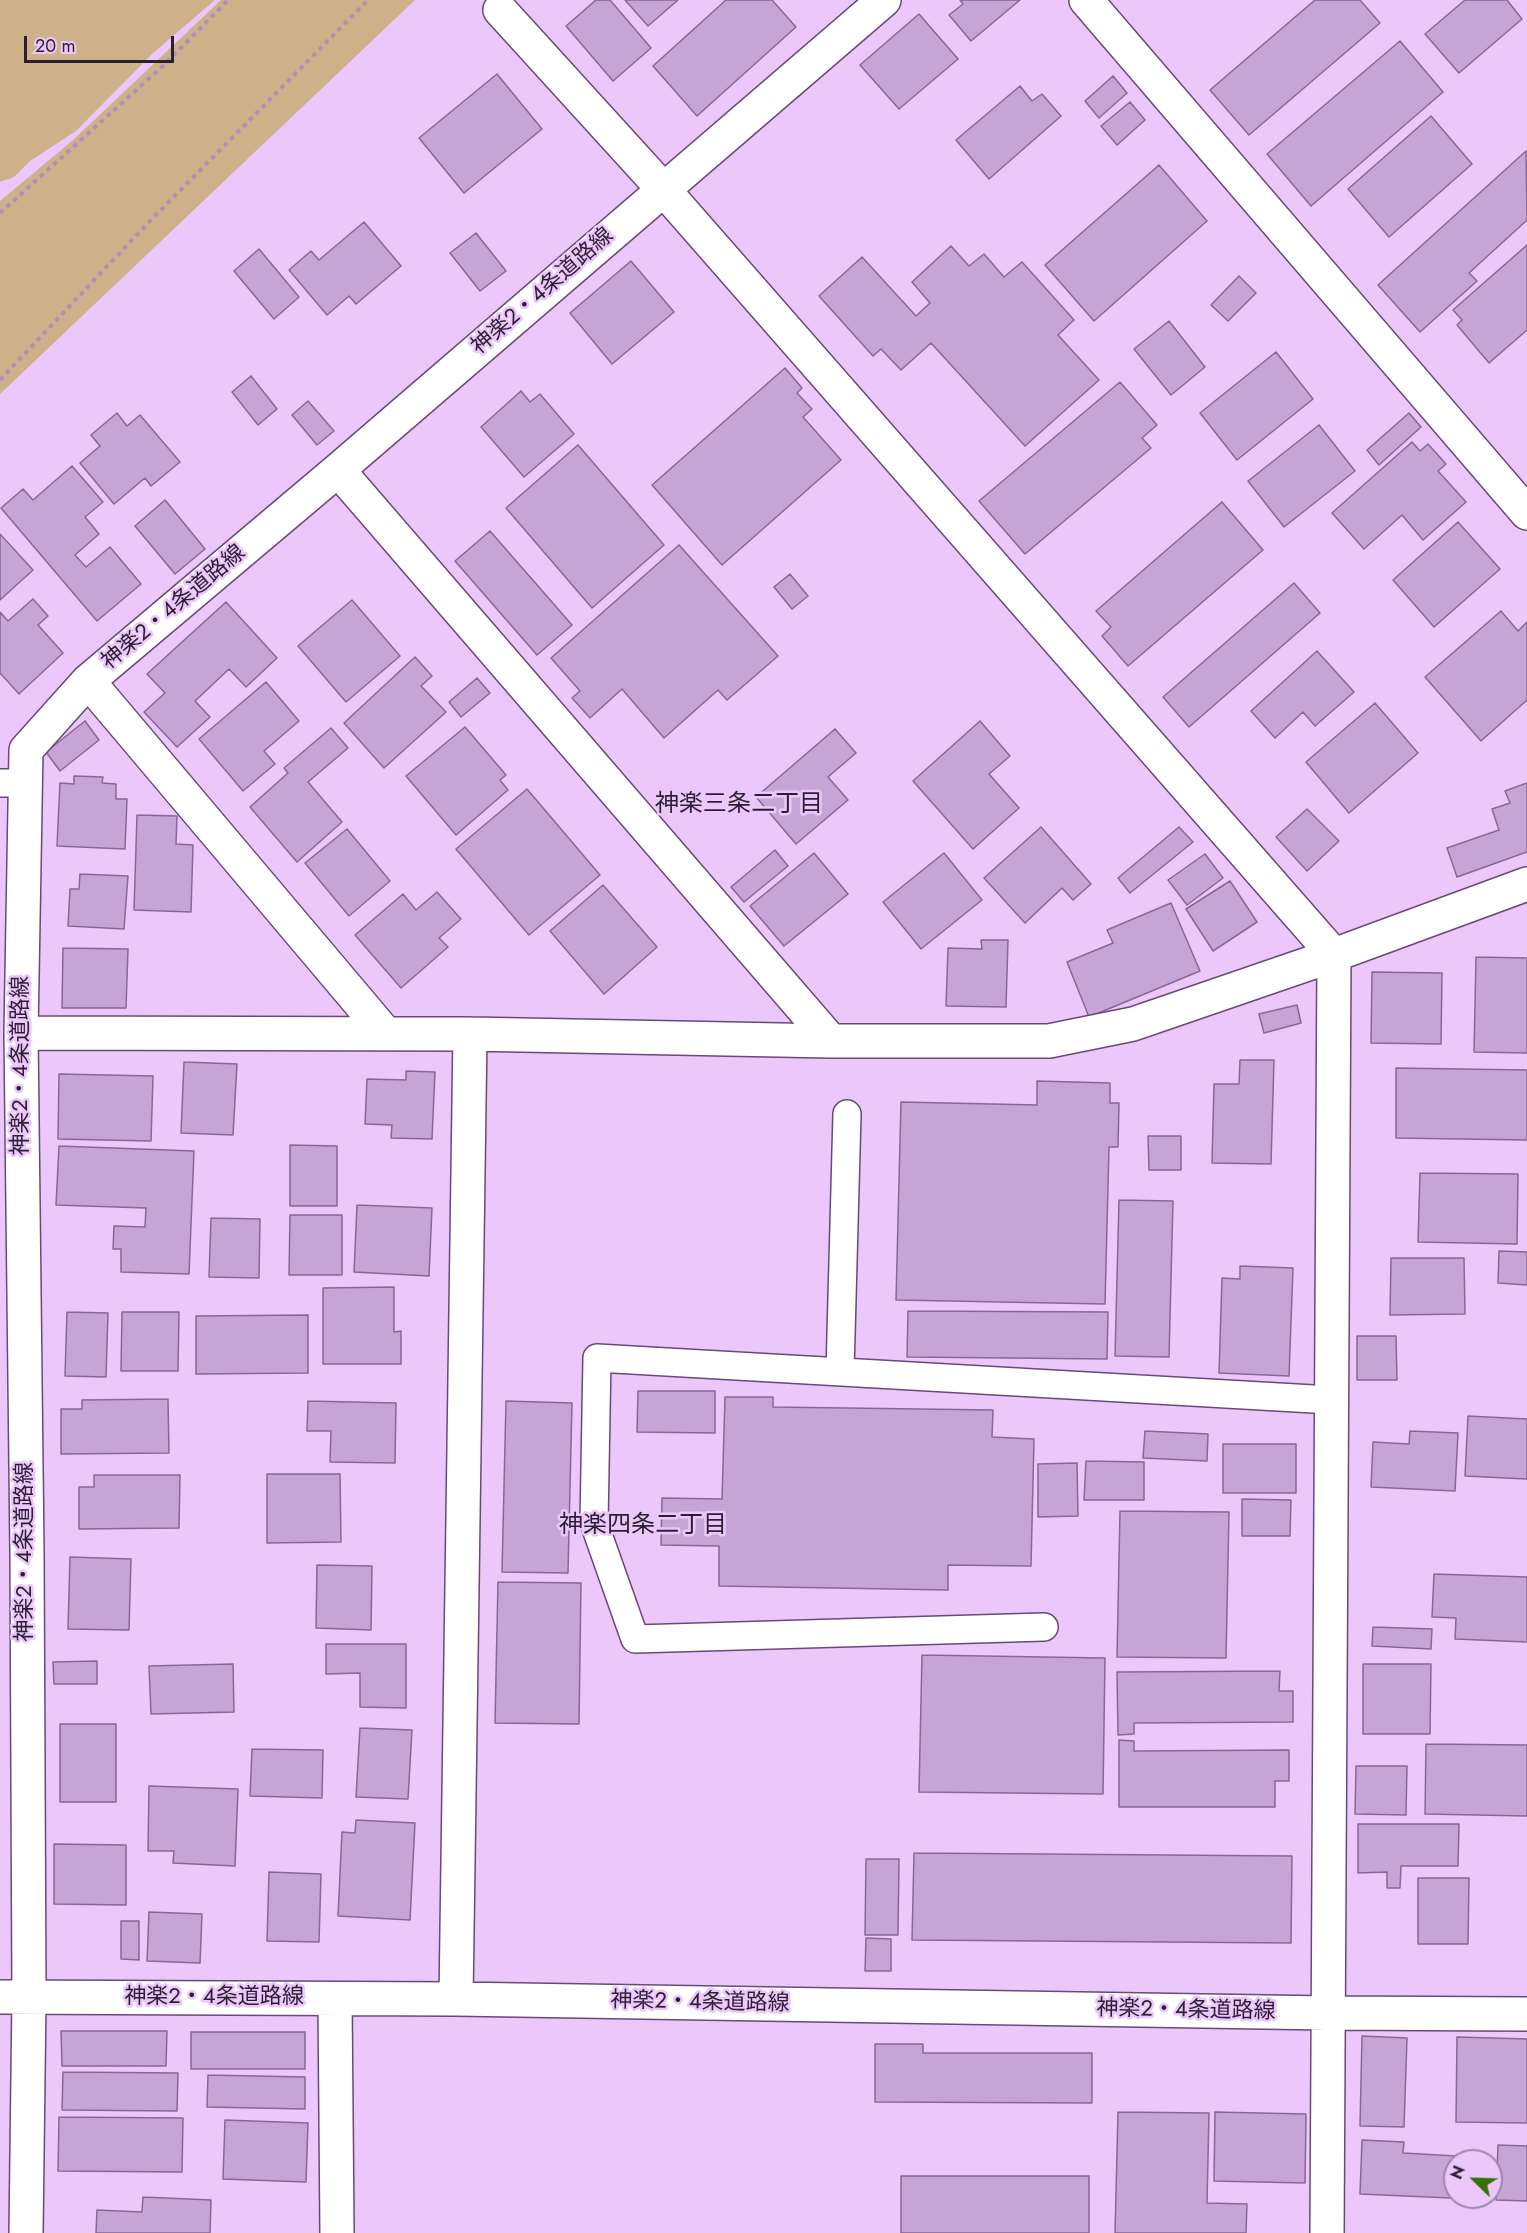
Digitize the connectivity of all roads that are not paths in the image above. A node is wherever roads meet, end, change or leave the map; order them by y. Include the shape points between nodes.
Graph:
1 (884, 0) edge
2 (1086, 0) edge
3 (500, 10) dead end
4 (663, 189) junction
5 (338, 470) junction
6 (1527, 513) edge
7 (88, 681) junction
8 (13, 783) edge
9 (1527, 884) edge
10 (1334, 956) junction
11 (21, 1033) junction
12 (386, 1034) junction
13 (470, 1034) junction
14 (831, 1041) junction
15 (847, 1114) dead end
16 (840, 1372) junction
17 (1331, 1400) junction
18 (13, 1553) edge
19 (1044, 1627) dead end
20 (14, 1997) edge
21 (335, 1999) junction
22 (456, 1999) junction
23 (1327, 2013) junction
24 (1527, 2014) edge
25 (26, 2233) edge
26 (337, 2233) edge
27 (1327, 2233) edge

1 - 4 street, 神楽2・4条道路線
2 - 6 street
3 - 4 street
4 - 5 street, 神楽2・4条道路線
4 - 10 street
5 - 7 street, 神楽2・4条道路線
5 - 14 street
7 - 8 street, 神楽2・4条道路線 via 26,750
7 - 12 street
8 - 11 street, 神楽2・4条道路線
9 - 10 street
10 - 14 street via 1133,1024 1049,1041
10 - 17 street
11 - 12 street
11 - 18 street, 神楽2・4条道路線
12 - 13 street
13 - 14 street
13 - 22 street
15 - 16 lane
16 - 17 lane
16 - 19 lane via 597,1358 594,1523 635,1639
17 - 23 street
18 - 20 street, 神楽2・4条道路線
20 - 21 street, 神楽2・4条道路線
20 - 25 street
21 - 22 street, 神楽2・4条道路線
21 - 26 street
22 - 23 street, 神楽2・4条道路線
23 - 24 street, 神楽2・4条道路線
23 - 27 street

